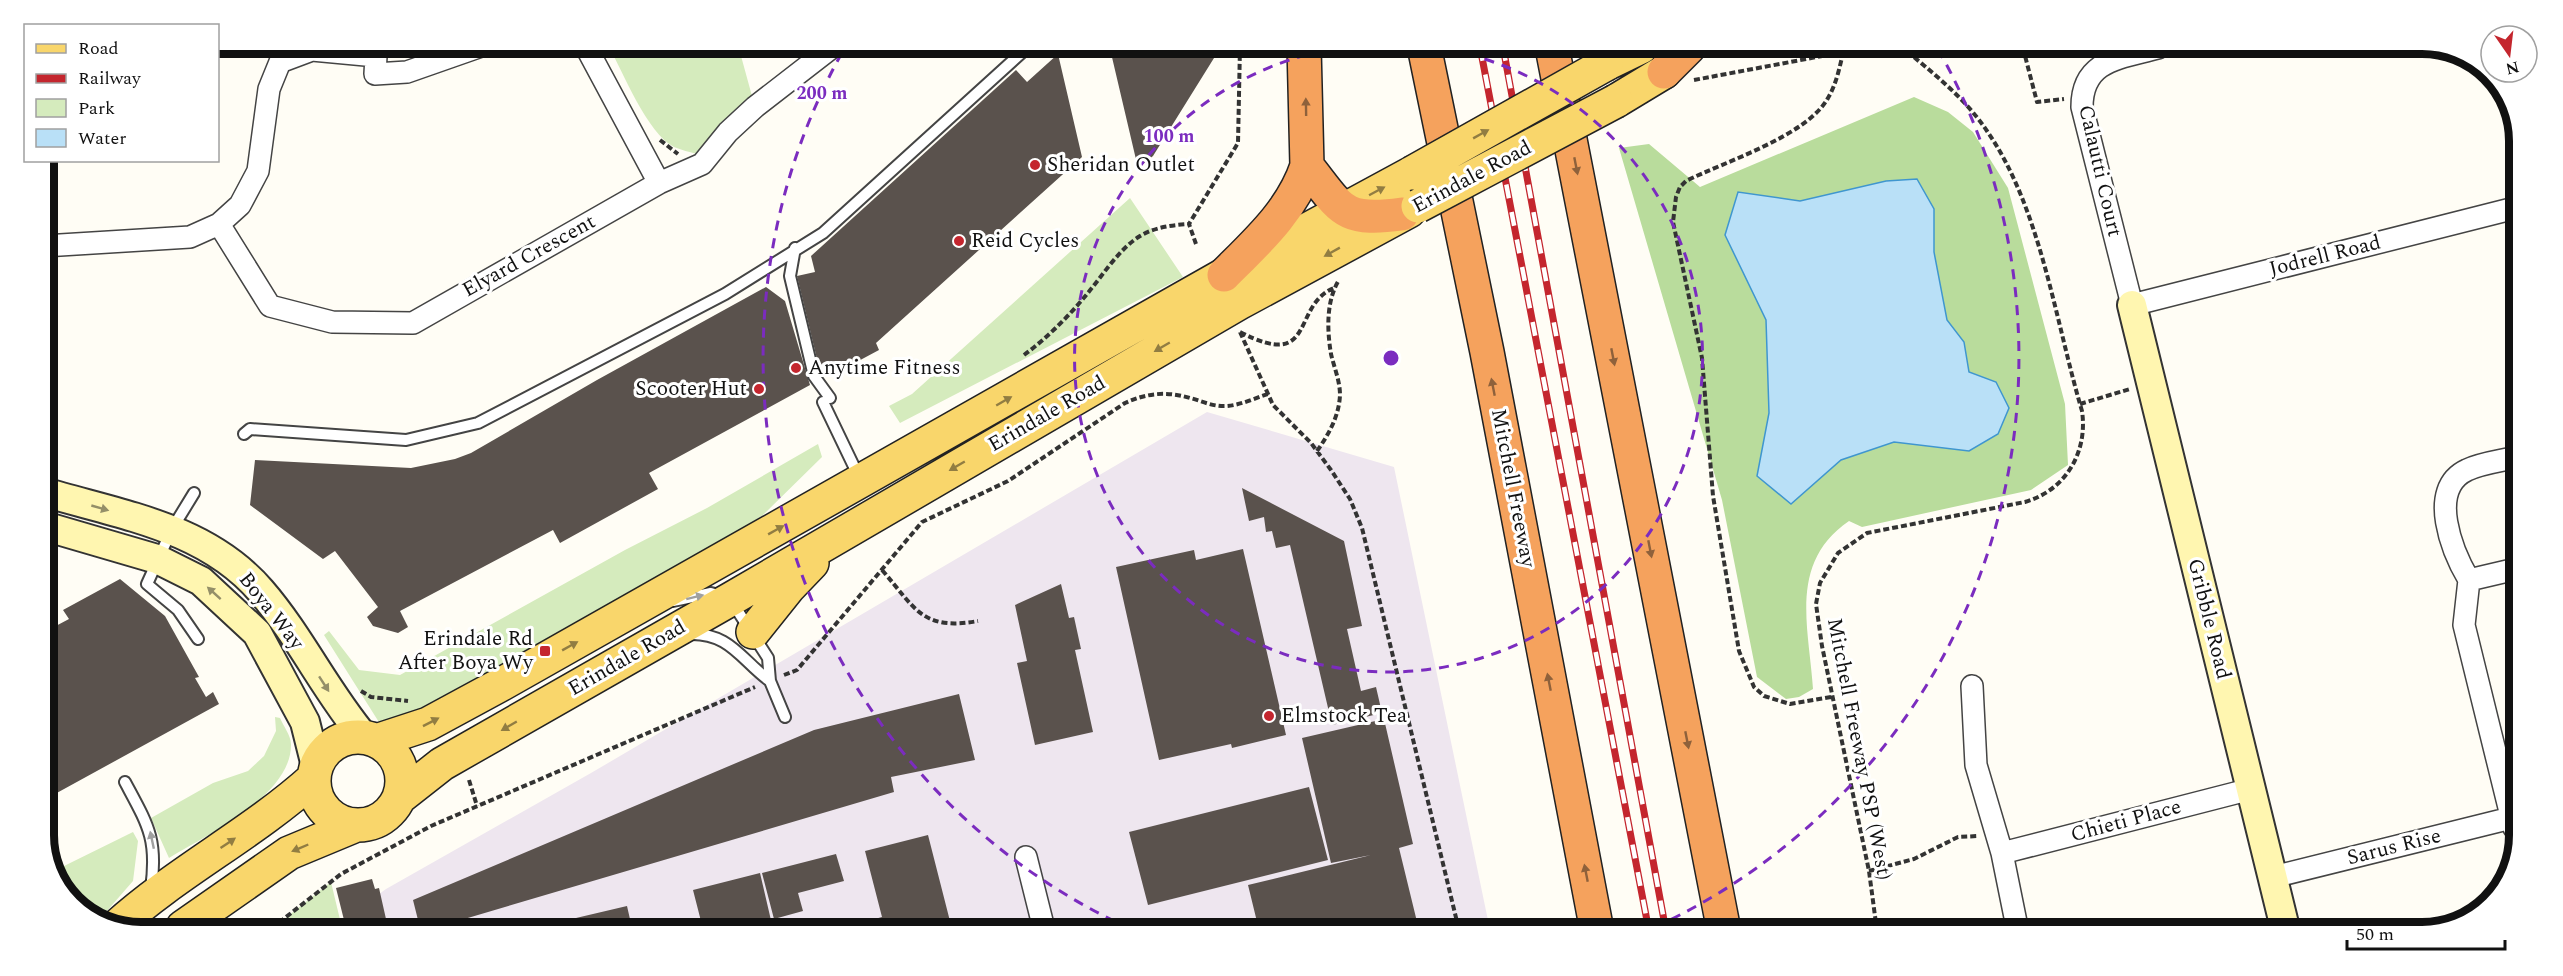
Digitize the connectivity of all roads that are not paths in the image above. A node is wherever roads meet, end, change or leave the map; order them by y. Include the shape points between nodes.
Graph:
1 (301, 54) edge
2 (357, 54) edge
3 (456, 54) edge
4 (590, 54) edge
5 (824, 54) edge
6 (1020, 54) edge
7 (1305, 54) edge
8 (1426, 54) edge
9 (1553, 54) edge
10 (1627, 54) edge
11 (1686, 54) edge
12 (1698, 54) edge
13 (2137, 54) edge
14 (1675, 78) junction
15 (1307, 166) junction
16 (658, 183) junction
17 (1342, 209) junction
18 (1410, 210) junction
19 (2509, 210) edge
20 (219, 224) junction
21 (54, 237) edge
22 (83, 244) junction
23 (54, 245) edge
24 (795, 248) junction
25 (1224, 275) junction
26 (2132, 305) junction
27 (244, 434) dead end
28 (2509, 459) edge
29 (861, 481) junction
30 (194, 492) dead end
31 (54, 495) edge
32 (54, 528) edge
33 (172, 529) junction
34 (841, 534) junction
35 (157, 558) junction
36 (2509, 571) edge
37 (2469, 580) junction
38 (731, 599) junction
39 (638, 608) junction
40 (753, 632) junction
41 (668, 635) junction
42 (198, 639) dead end
43 (770, 681) junction
44 (1972, 686) dead end
45 (785, 717) dead end
46 (370, 739) junction
47 (315, 772) junction
48 (125, 782) dead end
49 (2251, 789) junction
50 (400, 798) junction
51 (2509, 800) edge
52 (2509, 821) edge
53 (354, 826) junction
54 (1999, 843) junction
55 (1026, 857) dead end
56 (2273, 877) junction
57 (150, 898) junction
58 (125, 920) edge
59 (190, 922) edge
60 (1042, 922) edge
61 (1595, 922) edge
62 (1722, 922) edge
63 (2016, 922) edge
64 (2284, 922) edge

1 - 20 street via 280,62 269,89 258,171 240,205
2 - 3 street via 376,56 375,74 396,73
4 - 16 street
5 - 16 street, Elyard Crescent via 728,132 702,164
6 - 24 lane via 823,233
15 -> 7 highway
61 -> 8 highway, Mitchell Freeway via 1487,352
9 -> 62 highway
17 -> 10 main road, Erindale Road, bridge
11 - 14 highway
12 - 14 main road, Erindale Road
13 - 26 street, Calautti Court via 2105,63 2090,76 2082,96
14 - 18 main road, Erindale Road, bridge via 1616,101
15 - 17 highway
15 - 25 highway via 1281,215
16 - 20 street, Elyard Crescent via 413,323 332,322 270,306
17 - 18 highway via 1359,217
17 - 25 main road, Erindale Road
18 -> 34 main road, Erindale Road via 1228,309
19 - 26 street, Jodrell Road
20 - 22 street via 190,237
21 - 22 street
22 - 23 street
24 - 27 lane via 725,294 478,423 406,440 250,429
24 - 29 lane via 790,276 814,376
29 -> 25 main road, Erindale Road
26 - 49 main road, Gribble Road
28 - 37 street via 2465,470 2448,488 2444,512 2458,561
39 -> 29 main road, Erindale Road
30 - 33 lane
31 -> 33 main road, Boya Way
32 - 35 main road
33 - 35 lane
33 -> 46 main road, Boya Way via 207,545 262,592 340,707
34 - 38 main road, Erindale Road
34 - 40 main road via 789,587
35 - 42 lane via 147,584 178,610
47 -> 35 main road via 305,722 257,633 201,581
36 - 37 street
37 - 51 street via 2464,625
39 -> 38 lane via 711,593
38 - 40 lane
38 - 41 main road, Erindale Road
46 -> 39 main road, Erindale Road via 428,724
40 - 43 lane via 768,658
41 - 43 lane via 712,635 741,653 752,668
41 -> 50 main road, Erindale Road via 442,764
43 - 45 lane
44 - 54 street via 1976,765
46 - 47 main road, Erindale Road via 346,739 330,747
46 - 50 main road via 394,755 402,775
47 - 53 main road via 314,790 324,810
57 -> 47 main road, Erindale Road via 273,812
57 -> 48 lane via 155,860 153,839
49 - 54 street, Chieti Place
49 - 56 main road, Gribble Road
50 - 53 main road, Erindale Road via 386,816
52 - 56 street, Sarus Rise
53 -> 59 main road, Erindale Road via 289,853
54 - 63 street
55 - 60 street
56 - 64 main road, Gribble Road
57 - 58 main road, Erindale Road

